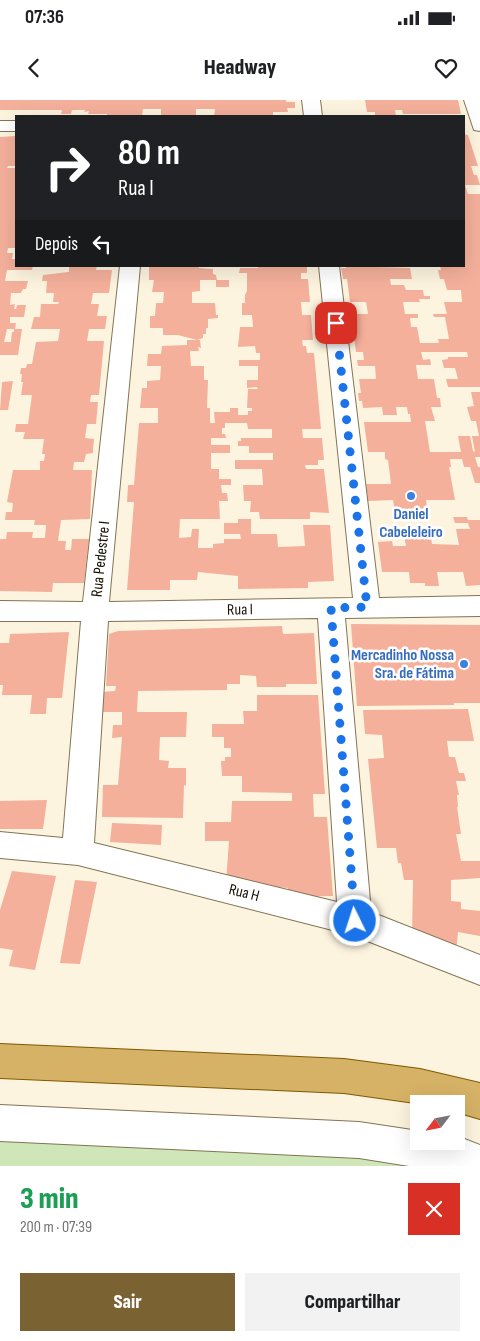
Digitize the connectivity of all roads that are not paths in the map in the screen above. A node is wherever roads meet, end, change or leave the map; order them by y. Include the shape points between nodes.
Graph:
1 (311, 100) edge
2 (473, 100) edge
3 (313, 115) edge
4 (476, 124) edge
5 (0, 126) edge
6 (15, 126) edge
7 (130, 267) edge
8 (329, 267) edge
9 (480, 606) edge
10 (367, 607) junction
11 (331, 608) junction
12 (0, 611) edge
13 (95, 612) junction
14 (0, 845) edge
15 (78, 852) junction
16 (355, 921) junction
17 (480, 970) edge
18 (0, 1061) edge
19 (480, 1101) edge
20 (0, 1123) edge
21 (480, 1164) edge

1 - 3 street
2 - 4 street
5 - 6 street
7 - 13 street, Rua Pedestre I
8 - 10 street
9 - 10 street, Rua I
10 - 11 street, Rua I
11 - 13 street, Rua I
11 - 16 street
12 - 13 street, Rua I
13 - 15 street, Rua Pedestre I
14 - 15 street, Rua H
15 - 16 street, Rua H
16 - 17 street, Rua H
18 - 19 main road via 344,1076 420,1086
20 - 21 street via 360,1140 457,1155

